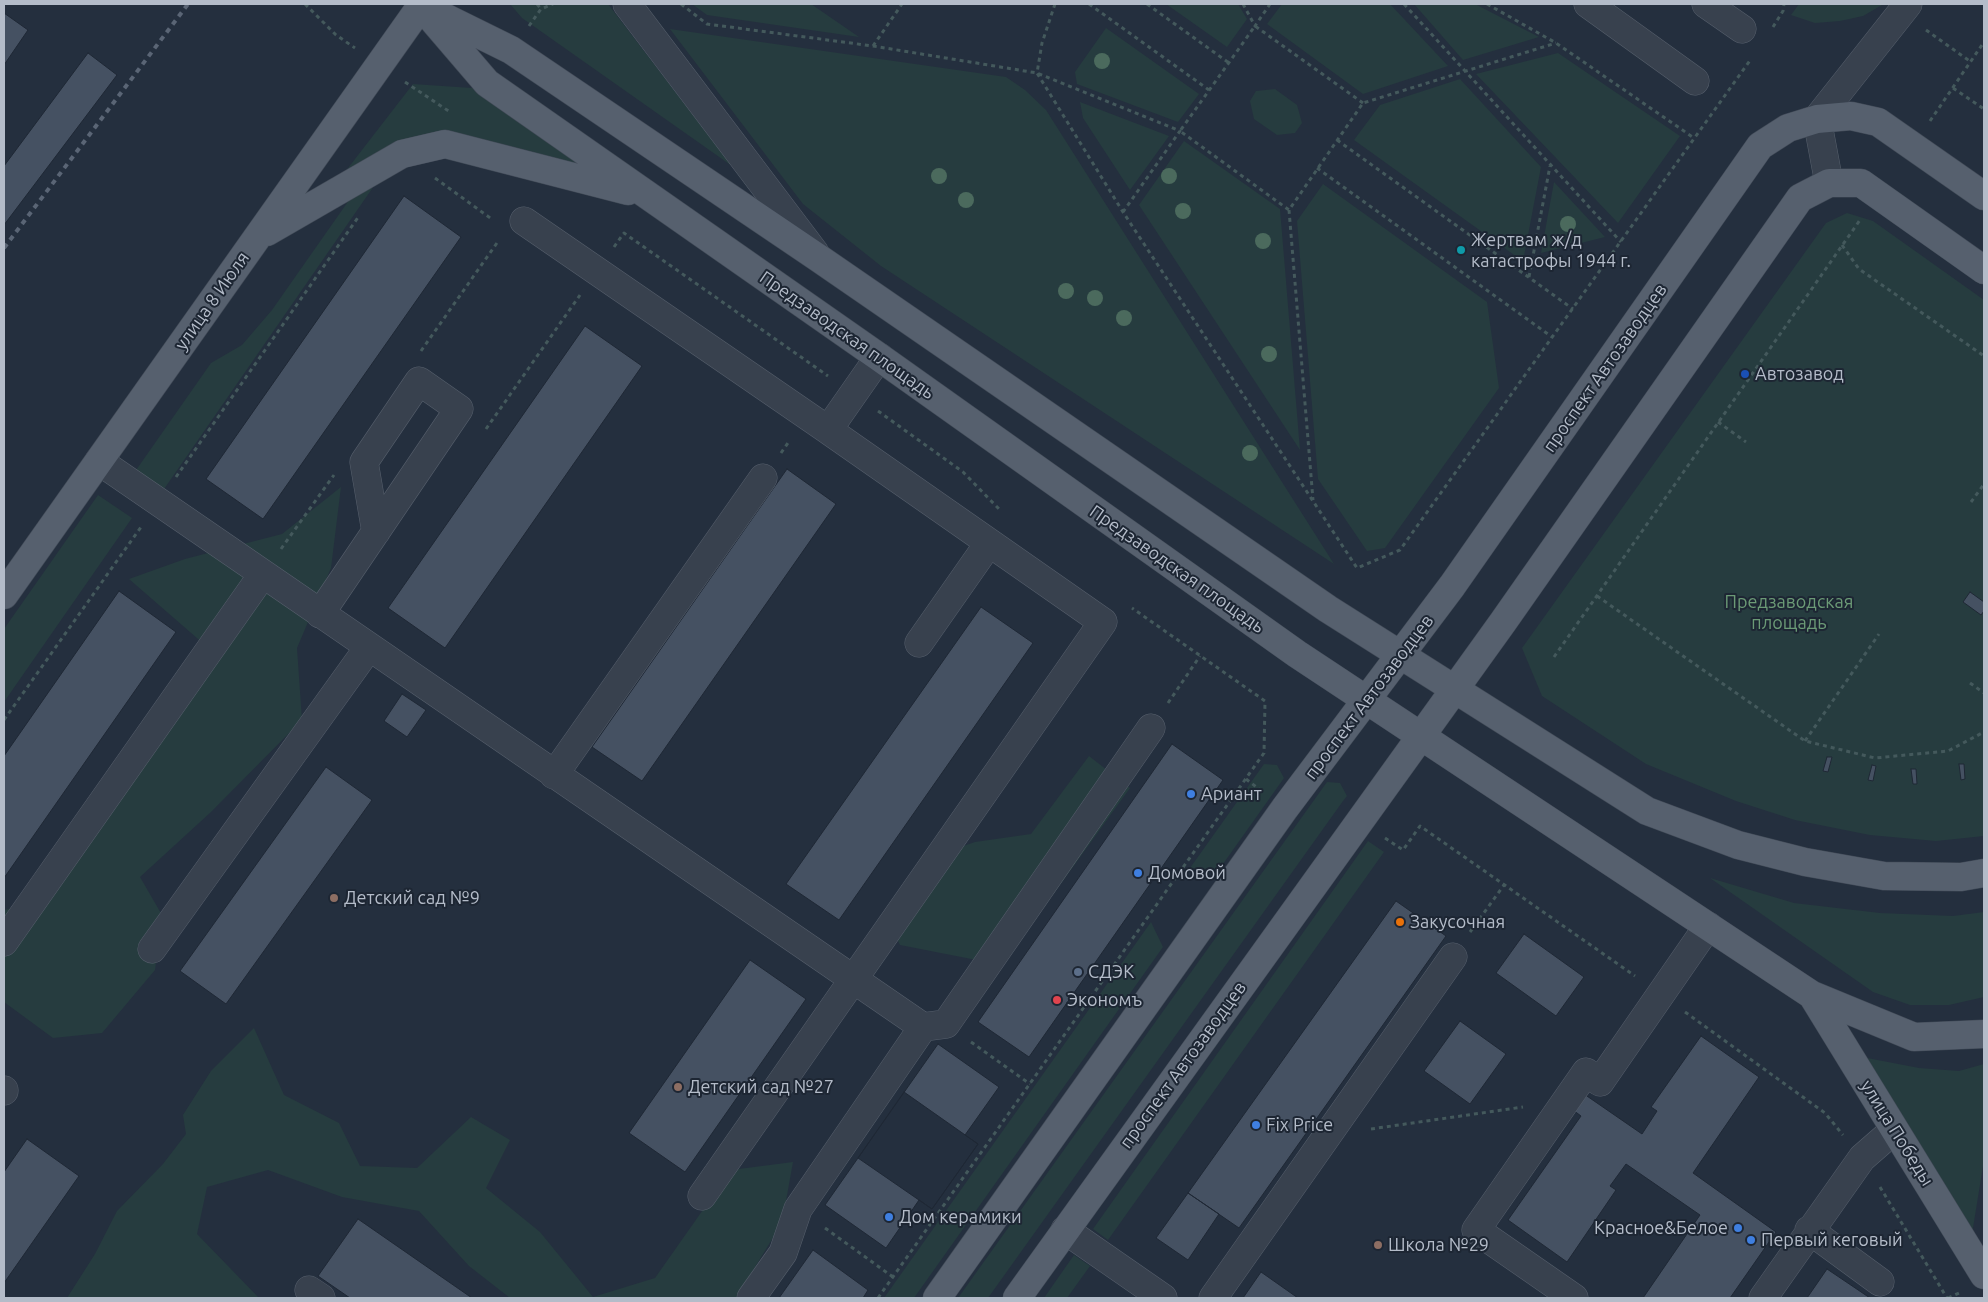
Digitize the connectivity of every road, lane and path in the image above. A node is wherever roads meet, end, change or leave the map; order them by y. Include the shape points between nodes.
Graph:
1 (537, 4) edge
2 (627, 4) edge
3 (681, 4) edge
4 (902, 4) edge
5 (1055, 4) edge
6 (1089, 4) edge
7 (1147, 4) edge
8 (1243, 4) edge
9 (1270, 4) edge
10 (1404, 4) edge
11 (1487, 4) edge
12 (1588, 4) edge
13 (1706, 4) edge
14 (1784, 4) edge
15 (421, 5) edge
16 (1905, 8) edge
17 (541, 9) dead end
18 (1783, 11) dead end
19 (1255, 26) junction
20 (1742, 29) dead end
21 (1984, 42) edge
22 (1556, 43) junction
23 (873, 46) junction
24 (1970, 62) junction
25 (1229, 63) junction
26 (1465, 71) junction
27 (1037, 73) junction
28 (1695, 80) dead end
29 (1734, 83) dead end
30 (1953, 88) junction
31 (1209, 90) junction
32 (1362, 103) junction
33 (1984, 109) edge
34 (1817, 119) junction
35 (1180, 131) junction
36 (1694, 138) junction
37 (1337, 140) junction
38 (1912, 146) junction
39 (1550, 165) junction
40 (1318, 168) junction
41 (1829, 183) junction
42 (1878, 195) junction
43 (1984, 196) edge
44 (651, 198) junction
45 (1289, 210) junction
46 (1123, 212) junction
47 (524, 221) dead end
48 (257, 238) junction
49 (1621, 242) junction
50 (1842, 245) junction
51 (817, 256) junction
52 (1984, 270) edge
53 (1529, 278) junction
54 (1573, 309) junction
55 (1552, 337) junction
56 (1984, 356) edge
57 (880, 357) junction
58 (1718, 422) junction
59 (828, 430) junction
60 (1746, 442) dead end
61 (99, 461) junction
62 (763, 478) joint
63 (1984, 484) edge
64 (1313, 502) junction
65 (1971, 502) dead end
66 (376, 532) junction
67 (989, 543) junction
68 (263, 574) junction
69 (4, 595) edge
70 (1597, 596) junction
71 (320, 614) junction
72 (1879, 634) dead end
73 (919, 643) dead end
74 (369, 647) junction
75 (1400, 655) junction
76 (1200, 656) dead end
77 (1554, 657) dead end
78 (1970, 683) dead end
79 (1454, 689) junction
80 (1984, 693) edge
81 (1366, 700) junction
82 (1265, 701) dead end
83 (1151, 728) joint
84 (1984, 732) edge
85 (1420, 736) junction
86 (1805, 741) junction
87 (554, 775) junction
88 (1246, 780) junction
89 (1253, 785) dead end
90 (1383, 836) dead end
91 (1984, 873) edge
92 (1504, 885) junction
93 (1708, 926) junction
94 (4, 942) edge
95 (152, 950) dead end
96 (1453, 958) joint
97 (853, 980) junction
98 (1661, 994) junction
99 (1812, 995) junction
100 (934, 1026) junction
101 (1984, 1034) edge
102 (1030, 1084) junction
103 (1567, 1100) junction
104 (1894, 1130) junction
105 (1328, 1135) junction
106 (1862, 1158) junction
107 (702, 1196) dead end
108 (798, 1209) junction
109 (1065, 1230) junction
110 (1809, 1230) junction
111 (1983, 1269) edge
112 (893, 1277) junction
113 (1880, 1282) dead end
114 (751, 1298) edge
115 (878, 1298) edge
116 (938, 1298) edge
117 (1017, 1298) edge
118 (1163, 1298) edge
119 (1214, 1298) edge
120 (1574, 1298) edge
121 (1763, 1298) edge
122 (1947, 1298) edge

1 - 17 path
2 - 51 lane
3 - 23 path via 708,24
4 - 23 path
5 - 27 path via 1042,43
6 - 31 path
7 - 25 path
8 - 19 path
9 - 19 path
10 - 26 path
11 - 22 path
12 - 28 lane
13 - 20 lane
14 - 18 path
15 - 44 main road, Предзаводская площадь via 487,83
15 - 48 main road, улица 8 Июля
15 - 51 main road via 510,50
16 - 24 path
16 - 34 lane
19 - 25 path
19 - 32 path
21 - 24 path
22 - 26 path
22 - 36 path
23 - 27 path
24 - 30 path
25 - 31 path
26 - 32 path
26 - 39 path
27 - 35 path
27 - 46 path
29 - 36 path
30 - 33 path
30 - 38 path
31 - 35 path
32 - 37 path
34 - 38 main road, проспект Автозаводцев via 1851,116 1878,122
34 - 41 lane
34 - 75 main road, проспект Автозаводцев via 1788,128 1760,146 1458,578
35 - 45 path
35 - 46 path
36 - 49 path
37 - 40 path
37 - 53 path
38 - 43 main road, проспект Автозаводцев
39 - 49 path
39 - 53 path
40 - 45 path
40 - 55 path
41 - 42 main road via 1861,183
41 - 79 main road, проспект Автозаводцев via 1800,198
42 - 50 path
42 - 52 main road
44 - 48 main road via 585,178 445,144 402,154
44 - 57 main road, Предзаводская площадь
45 - 64 path
46 - 64 path
47 - 59 lane
48 - 61 main road, улица 8 Июля
49 - 54 path
50 - 56 path via 1860,269
50 - 58 path
51 - 75 main road via 1328,609
53 - 54 path
54 - 55 path
55 - 64 path via 1400,550 1357,568
57 - 59 lane
57 - 81 main road, Предзаводская площадь
58 - 60 path
58 - 70 path
59 - 62 path via 812,453 791,438
59 - 67 lane
61 - 68 lane
61 - 69 main road, улица 8 Июля
62 - 87 lane
63 - 65 path
66 - 66 lane via 459,409 419,381 364,462
66 - 71 lane
67 - 73 lane
67 - 97 lane via 1104,622
68 - 71 lane
68 - 94 lane
70 - 77 path
70 - 86 path
71 - 74 lane
72 - 86 path
74 - 87 lane
74 - 95 lane
75 - 79 main road
75 - 81 main road, проспект Автозаводцев
76 - 83 path
78 - 80 path
79 - 85 main road, проспект Автозаводцев
79 - 91 main road via 1647,811 1738,845 1805,862 1884,876 1961,877
81 - 85 main road, Предзаводская площадь
81 - 116 main road, проспект Автозаводцев
82 - 88 path via 1264,753
83 - 100 lane
84 - 86 path via 1948,751 1876,758
85 - 93 main road, Предзаводская площадь
85 - 109 main road, проспект Автозаводцев
87 - 97 lane
88 - 89 path
88 - 102 path
90 - 92 path via 1403,850 1420,826
92 - 96 path
92 - 98 path
93 - 98 lane
93 - 99 main road, Предзаводская площадь
96 - 105 lane
97 - 100 lane
97 - 107 lane
98 - 103 lane via 1600,1082 1586,1072
98 - 106 path via 1825,1113
99 - 101 main road, Предзаводская площадь via 1914,1037
99 - 104 main road, улица Победы
100 - 102 path
100 - 108 lane
102 - 112 path
103 - 105 path
103 - 120 lane via 1476,1230
104 - 106 lane
104 - 111 main road, улица Победы
105 - 119 lane
106 - 110 lane
106 - 122 path
108 - 112 path
108 - 114 lane via 783,1253
109 - 117 main road, проспект Автозаводцев
109 - 118 lane
110 - 113 lane
110 - 121 lane
112 - 115 path

